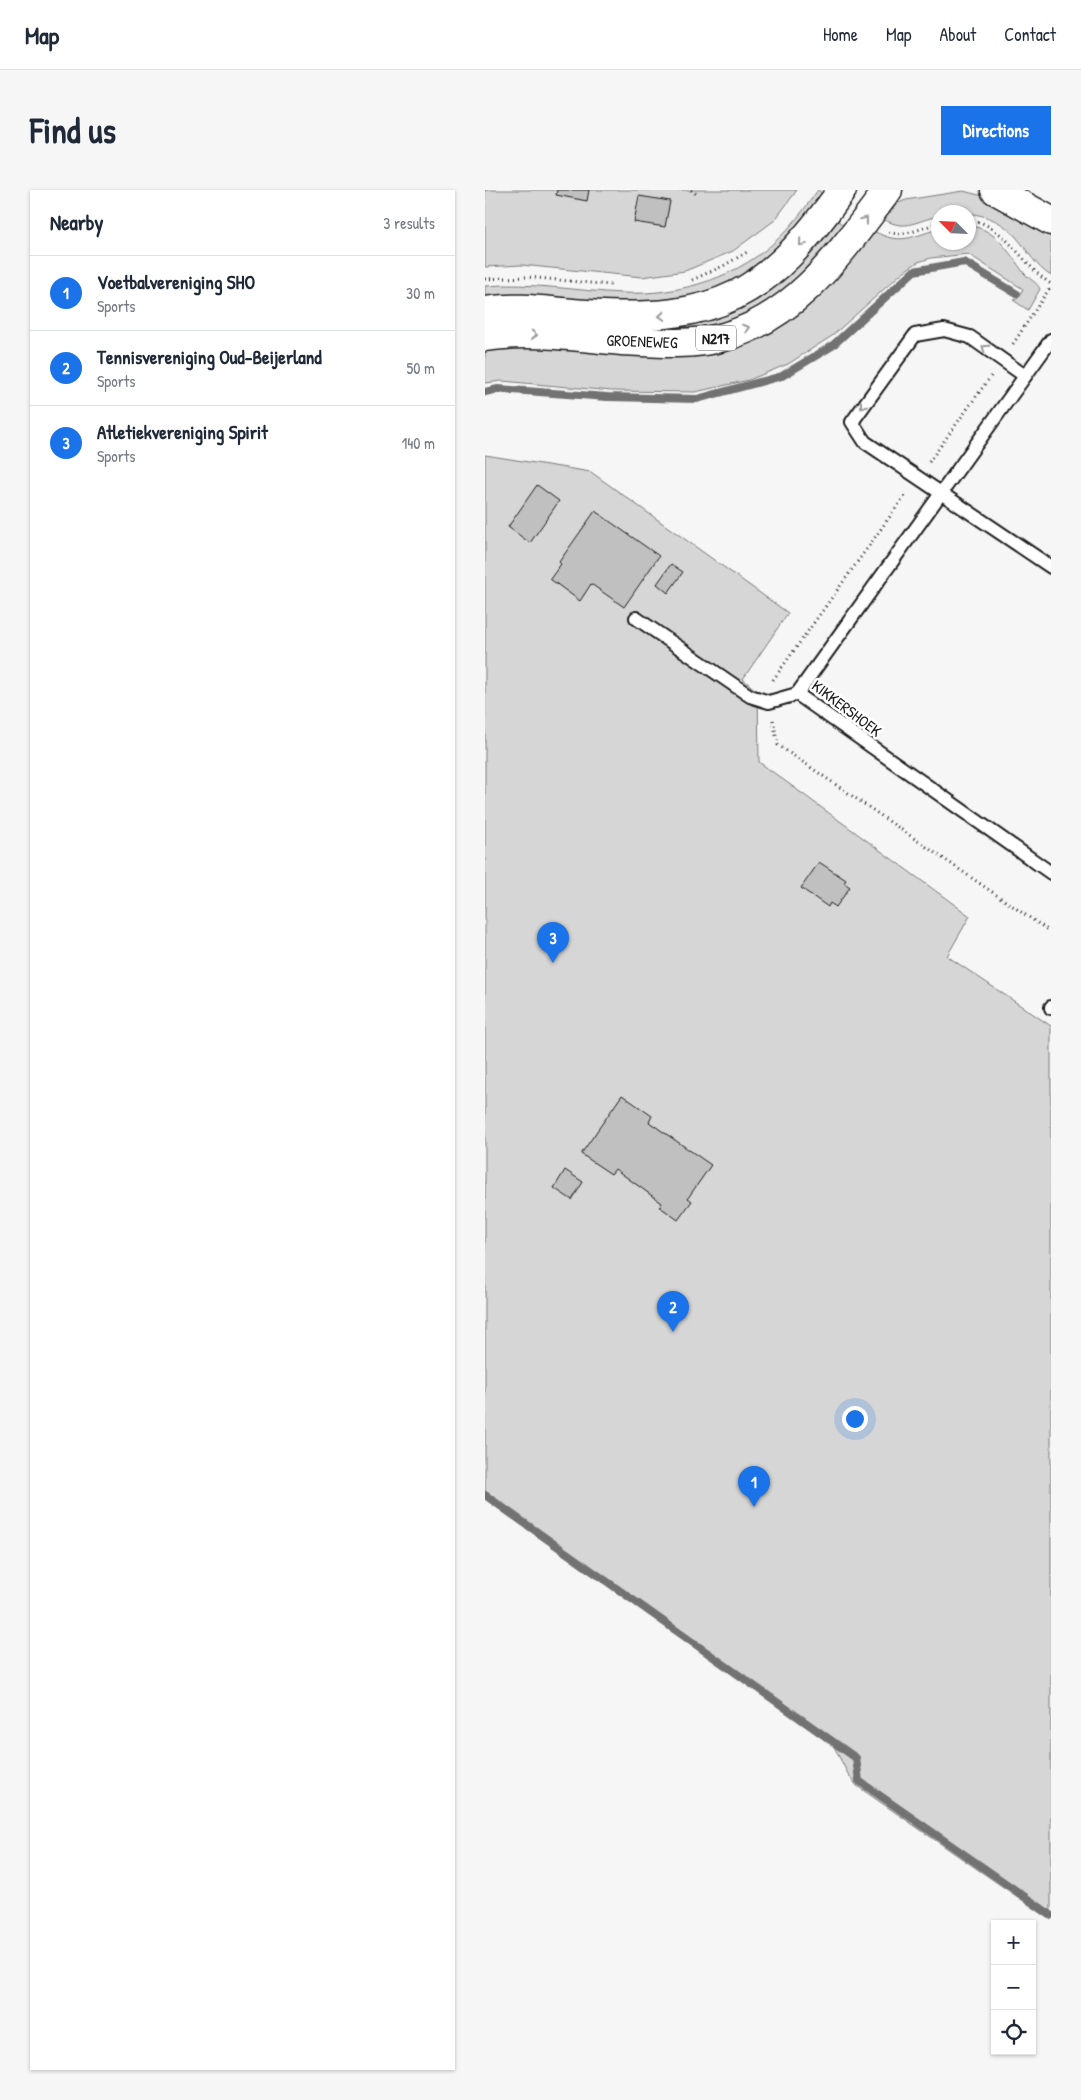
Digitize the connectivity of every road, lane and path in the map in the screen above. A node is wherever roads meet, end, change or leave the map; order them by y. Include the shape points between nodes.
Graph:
1 (691, 190) edge
2 (842, 190) edge
3 (888, 190) edge
4 (995, 190) edge
5 (1031, 190) edge
6 (699, 196) dead end
7 (1051, 209) edge
8 (976, 221) edge
9 (1051, 221) edge
10 (752, 249) dead end
11 (485, 279) edge
12 (689, 280) dead end
13 (1051, 285) edge
14 (619, 286) dead end
15 (485, 312) edge
16 (485, 337) edge
17 (1051, 340) edge
18 (1003, 360) junction
19 (1025, 376) junction
20 (917, 479) junction
21 (940, 492) junction
22 (1051, 567) edge
23 (636, 618) dead end
24 (797, 694) junction
25 (769, 702) junction
26 (1051, 873) edge
27 (1049, 931) dead end

1 - 6 path
2 -> 15 main road, GROENEWEG / N217 via 801,245 761,282 698,310 642,317 522,309
16 -> 3 main road, GROENEWEG / N217 via 519,334 647,343 689,343 723,337 758,324 798,298 829,266
4 - 9 main road
5 - 7 main road
8 - 13 path via 1002,234 1030,268
10 - 12 path
11 - 14 path via 527,277
13 - 18 path
17 - 19 lane, KIKKERSHOEK
18 - 19 lane
18 - 20 path
18 -> 20 lane via 969,337 952,332 943,330 915,335 856,415 852,422 865,442
19 - 21 lane, KIKKERSHOEK
20 - 21 lane
20 - 25 path via 766,689
21 - 22 lane
21 - 24 lane, KIKKERSHOEK
23 - 25 lane via 750,696
24 - 25 lane
24 - 26 lane, KIKKERSHOEK
25 - 27 path via 778,745

